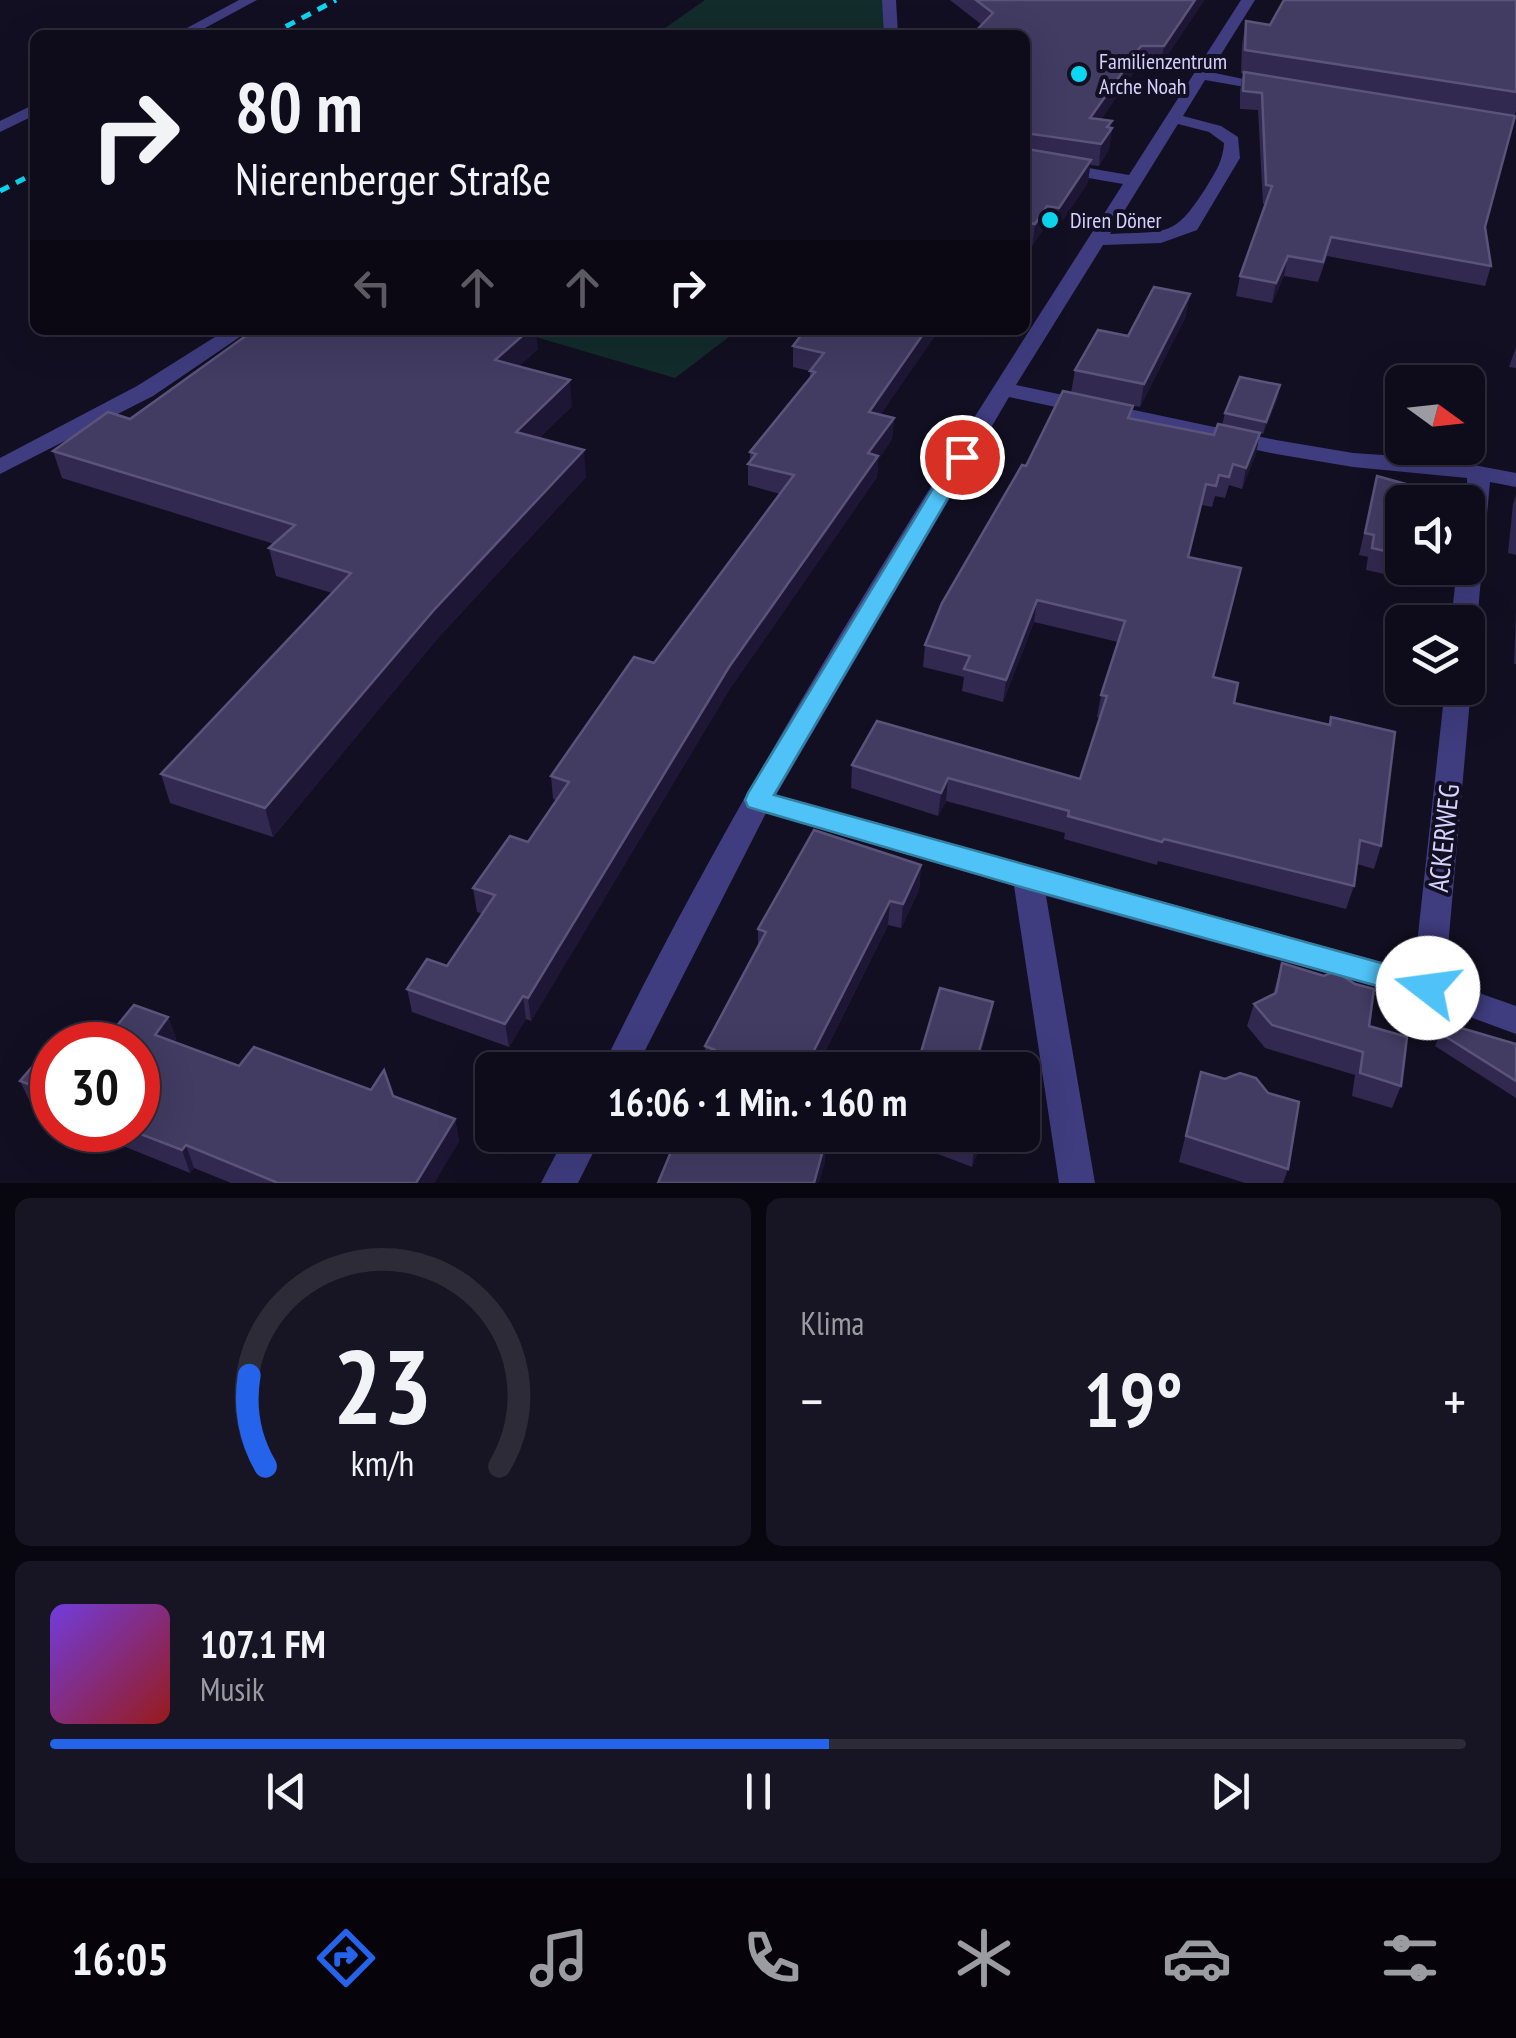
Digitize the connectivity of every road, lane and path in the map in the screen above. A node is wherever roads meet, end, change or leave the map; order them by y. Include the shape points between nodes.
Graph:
1 (250, 0) edge
2 (889, 0) edge
3 (1248, 0) edge
4 (190, 30) edge
5 (891, 30) edge
6 (1201, 75) junction
7 (1302, 92) edge
8 (30, 112) edge
9 (1174, 118) junction
10 (0, 127) edge
11 (1030, 163) edge
12 (1134, 181) junction
13 (1097, 240) junction
14 (232, 335) edge
15 (1003, 389) junction
16 (0, 468) edge
17 (1479, 472) junction
18 (1516, 480) edge
19 (1466, 605) edge
20 (1456, 705) edge
21 (758, 800) junction
22 (1028, 879) junction
23 (1428, 988) junction
24 (1516, 1020) edge
25 (627, 1052) edge
26 (576, 1152) edge
27 (560, 1183) edge
28 (1077, 1183) edge

1 - 4 street
2 - 5 street
3 - 6 street
6 - 7 street
6 - 9 street
8 - 10 street
9 - 12 street
9 - 13 street via 1232,140 1232,158 1191,226 1161,237
11 - 12 street
12 - 13 street
13 - 15 street
14 - 16 street
15 - 17 street via 1276,447
15 - 21 street
17 - 18 street
17 - 19 street
20 - 23 street, ACKERWEG
21 - 22 street
21 - 25 street
22 - 23 street
22 - 28 street
23 - 24 street
26 - 27 street

